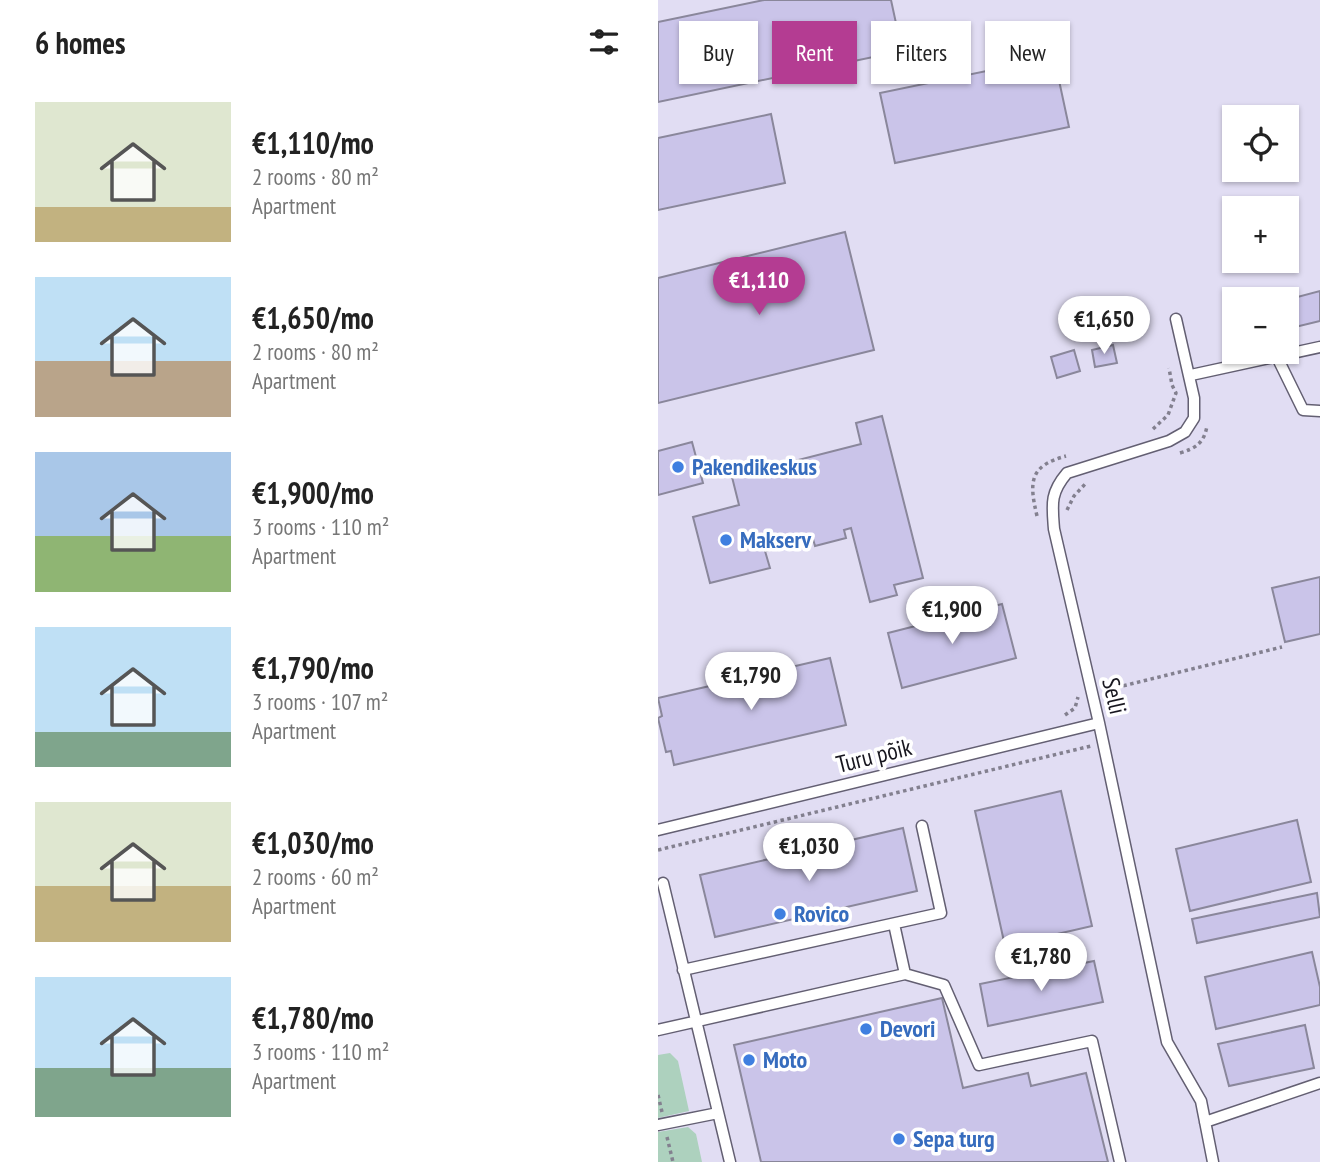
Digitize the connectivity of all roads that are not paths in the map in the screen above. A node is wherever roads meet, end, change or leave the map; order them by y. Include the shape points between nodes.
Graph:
1 (1176, 319) dead end
2 (1320, 347) edge
3 (1299, 352) edge
4 (1244, 364) edge
5 (1280, 364) edge
6 (1191, 375) junction
7 (1320, 411) edge
8 (1099, 723) junction
9 (922, 826) dead end
10 (658, 830) edge
11 (663, 883) dead end
12 (894, 923) junction
13 (683, 970) junction
14 (905, 974) junction
15 (696, 1021) junction
16 (658, 1030) edge
17 (1320, 1083) edge
18 (718, 1113) junction
19 (1205, 1122) junction
20 (658, 1125) edge
21 (730, 1162) edge
22 (1119, 1162) edge
23 (1213, 1162) edge

1 - 6 lane, Selli
2 - 3 lane
4 - 6 lane
5 - 7 lane via 1303,410
6 - 8 lane, Selli via 1194,418 1185,432 1067,473 1056,486 1054,529
8 - 10 lane, Turu põik
8 - 19 lane, Selli via 1167,1042 1201,1101
9 - 12 lane via 941,913
11 - 13 lane
12 - 13 lane
12 - 14 lane
13 - 15 lane
14 - 15 lane
14 - 22 lane via 944,985 979,1065 1092,1041
15 - 16 lane
15 - 18 lane
17 - 19 lane
18 - 20 lane
18 - 21 lane
19 - 23 lane, Selli

